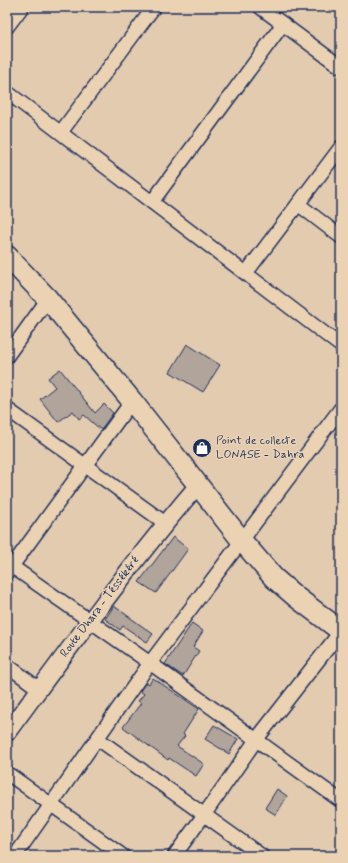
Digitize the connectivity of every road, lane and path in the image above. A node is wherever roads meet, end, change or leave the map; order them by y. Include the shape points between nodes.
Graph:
1 (22, 7) edge
2 (154, 7) edge
3 (260, 7) edge
4 (283, 24) junction
5 (7, 27) edge
6 (341, 67) edge
7 (7, 92) edge
8 (60, 132) junction
9 (341, 147) edge
10 (152, 202) junction
11 (298, 204) junction
12 (341, 237) edge
13 (7, 256) edge
14 (246, 273) junction
15 (48, 299) junction
16 (341, 346) edge
17 (7, 356) edge
18 (132, 401) junction
19 (341, 408) edge
20 (7, 409) edge
21 (86, 466) junction
22 (198, 485) junction
23 (165, 523) junction
24 (242, 541) junction
25 (9, 567) edge
26 (89, 621) junction
27 (341, 631) edge
28 (150, 663) junction
29 (7, 665) edge
30 (39, 689) junction
31 (7, 733) edge
32 (98, 739) junction
33 (256, 740) junction
34 (7, 773) edge
35 (341, 801) edge
36 (51, 805) junction
37 (204, 815) junction
38 (15, 856) edge
39 (123, 856) edge
40 (174, 856) edge
41 (262, 856) edge

1 - 5 street
2 - 8 street
3 - 4 street
4 - 6 street
4 - 10 street
7 - 8 street
8 - 10 street
9 - 11 street
10 - 14 street
11 - 12 street
11 - 14 street
13 - 15 main road
14 - 16 street
15 - 17 street
15 - 18 main road
18 - 21 street
18 - 22 main road
19 - 24 street
20 - 21 street
21 - 23 street
21 - 25 street
22 - 23 street, Route Dhara - Téssékéré
22 - 24 main road
23 - 26 street, Route Dhara - Téssékéré
24 - 27 main road via 274,578
24 - 28 street
25 - 26 street
26 - 28 street
26 - 30 street, Route Dhara - Téssékéré
27 - 33 street
28 - 32 street
28 - 33 street
29 - 30 street
30 - 31 street, Route Dhara - Téssékéré
32 - 36 street
32 - 37 street
33 - 35 street
33 - 37 street
34 - 36 street
36 - 38 street
36 - 39 street
37 - 40 street
37 - 41 street

